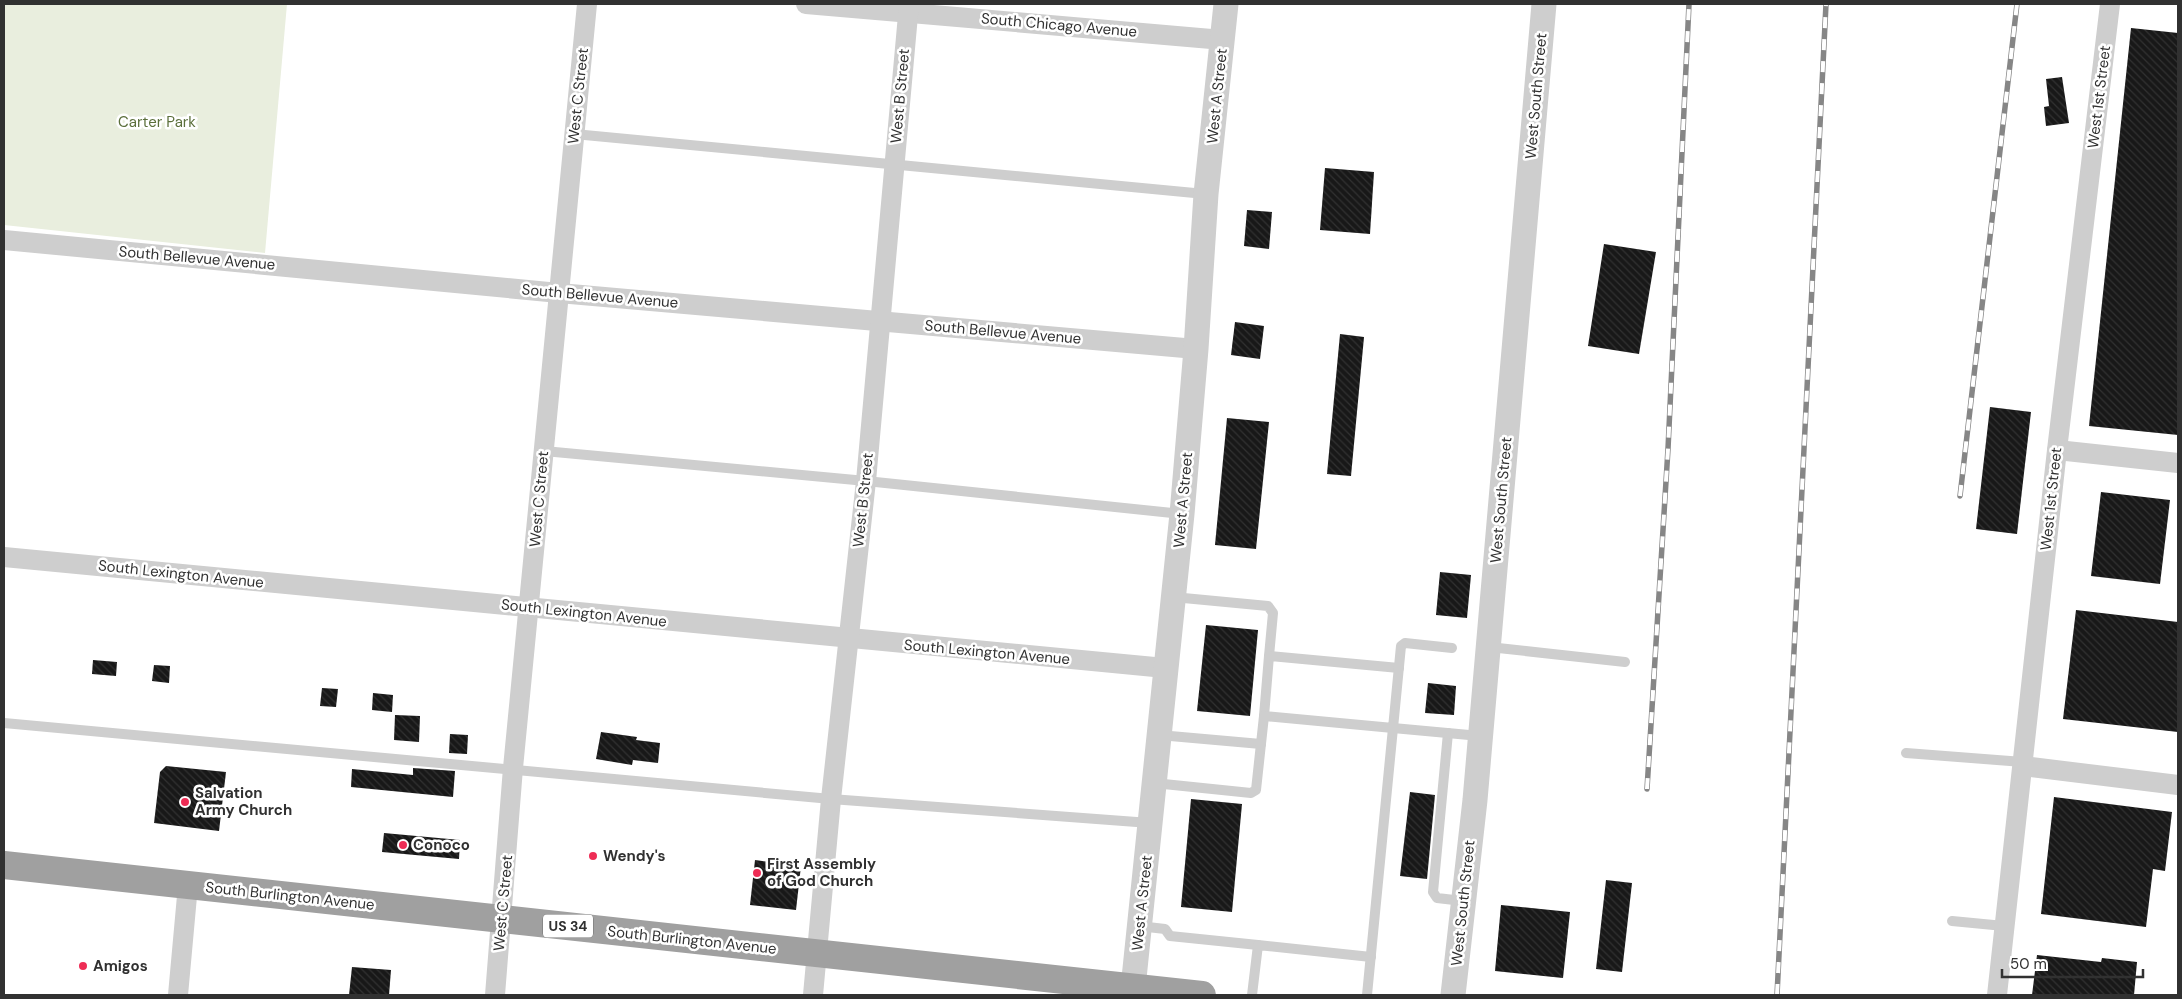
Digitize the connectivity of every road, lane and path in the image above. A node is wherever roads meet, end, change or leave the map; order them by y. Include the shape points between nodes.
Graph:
1 (587, 4) edge
2 (806, 4) edge
3 (1226, 4) edge
4 (1544, 4) edge
5 (2110, 4) edge
6 (909, 8) edge
7 (1223, 40) junction
8 (574, 134) junction
9 (894, 164) junction
10 (1206, 194) junction
11 (4, 240) edge
12 (559, 293) junction
13 (880, 322) junction
14 (1196, 349) junction
15 (2057, 450) junction
16 (544, 451) junction
17 (2178, 463) edge
18 (866, 481) junction
19 (1182, 514) junction
20 (4, 557) edge
21 (1173, 597) junction
22 (529, 608) junction
23 (849, 639) junction
24 (1489, 647) junction
25 (1452, 648) dead end
26 (1269, 656) junction
27 (1625, 662) dead end
28 (1164, 668) junction
29 (1399, 668) junction
30 (1264, 716) junction
31 (4, 723) edge
32 (1393, 728) junction
33 (1448, 733) junction
34 (1158, 735) junction
35 (1480, 736) junction
36 (1261, 744) junction
37 (1906, 753) dead end
38 (2023, 764) junction
39 (513, 768) junction
40 (1153, 783) junction
41 (2178, 785) edge
42 (831, 799) junction
43 (1150, 823) junction
44 (4, 865) edge
45 (188, 885) junction
46 (1463, 901) junction
47 (502, 919) junction
48 (1952, 921) dead end
49 (1139, 926) junction
50 (2004, 926) junction
51 (1258, 945) junction
52 (817, 953) junction
53 (1371, 957) junction
54 (1133, 992) edge
55 (178, 995) edge
56 (495, 995) edge
57 (813, 995) edge
58 (1202, 995) edge
59 (1252, 995) edge
60 (1367, 995) edge
61 (1453, 995) edge
62 (1997, 995) edge

1 - 8 street, West C Street
2 - 6 street, South Chicago Avenue
3 - 7 street, West A Street
4 - 24 street, West South Street
5 - 15 street, West 1st Street
6 - 7 street, South Chicago Avenue
6 - 9 street, West B Street
7 - 10 street, West A Street
8 - 9 lane
8 - 12 street, West C Street
9 - 10 lane
9 - 13 street, West B Street
10 - 14 street, West A Street
11 - 12 street, South Bellevue Avenue
12 - 13 street, South Bellevue Avenue
12 - 16 street, West C Street
13 - 14 street, South Bellevue Avenue
13 - 18 street, West B Street
14 - 19 street, West A Street
15 - 17 street
15 - 38 street, West 1st Street
16 - 18 lane
16 - 22 street, West C Street
18 - 19 lane
18 - 23 street, West B Street
19 - 21 street, West A Street
20 - 22 street, South Lexington Avenue
21 - 26 lane via 1268,606 1273,613
21 - 28 street, West A Street
22 - 23 street, South Lexington Avenue
22 - 39 street, West C Street
23 - 28 street, South Lexington Avenue
23 - 42 street, West B Street
24 - 27 lane
24 - 35 street, West South Street
25 - 29 lane via 1405,643 1401,646
26 - 29 lane
26 - 30 lane
28 - 34 street, West A Street
29 - 32 lane
30 - 32 lane
30 - 36 lane
31 - 39 lane
32 - 33 lane
32 - 53 lane
33 - 35 lane
33 - 46 lane via 1433,892 1437,898
34 - 36 lane
34 - 40 street, West A Street
35 - 46 street, West South Street
36 - 40 lane via 1256,790 1251,793
37 - 38 lane
38 - 41 street
38 - 50 street, West 1st Street
39 - 42 lane
39 - 47 street, West C Street
40 - 43 street, West A Street
42 - 43 lane
42 - 52 street, West B Street
43 - 49 street, West A Street
44 - 45 highway, South Burlington Avenue / US 34
45 - 47 highway, South Burlington Avenue / US 34
45 - 55 street
46 - 61 street, West South Street
47 - 52 highway, South Burlington Avenue / US 34
47 - 56 street, West C Street
48 - 50 lane
49 - 51 lane via 1165,929 1170,936
49 - 54 street, West A Street
50 - 62 street, West 1st Street
51 - 53 lane
51 - 59 lane
52 - 54 highway, South Burlington Avenue / US 34
52 - 57 street, West B Street
53 - 60 lane
54 - 58 highway, South Burlington Avenue / US 34

